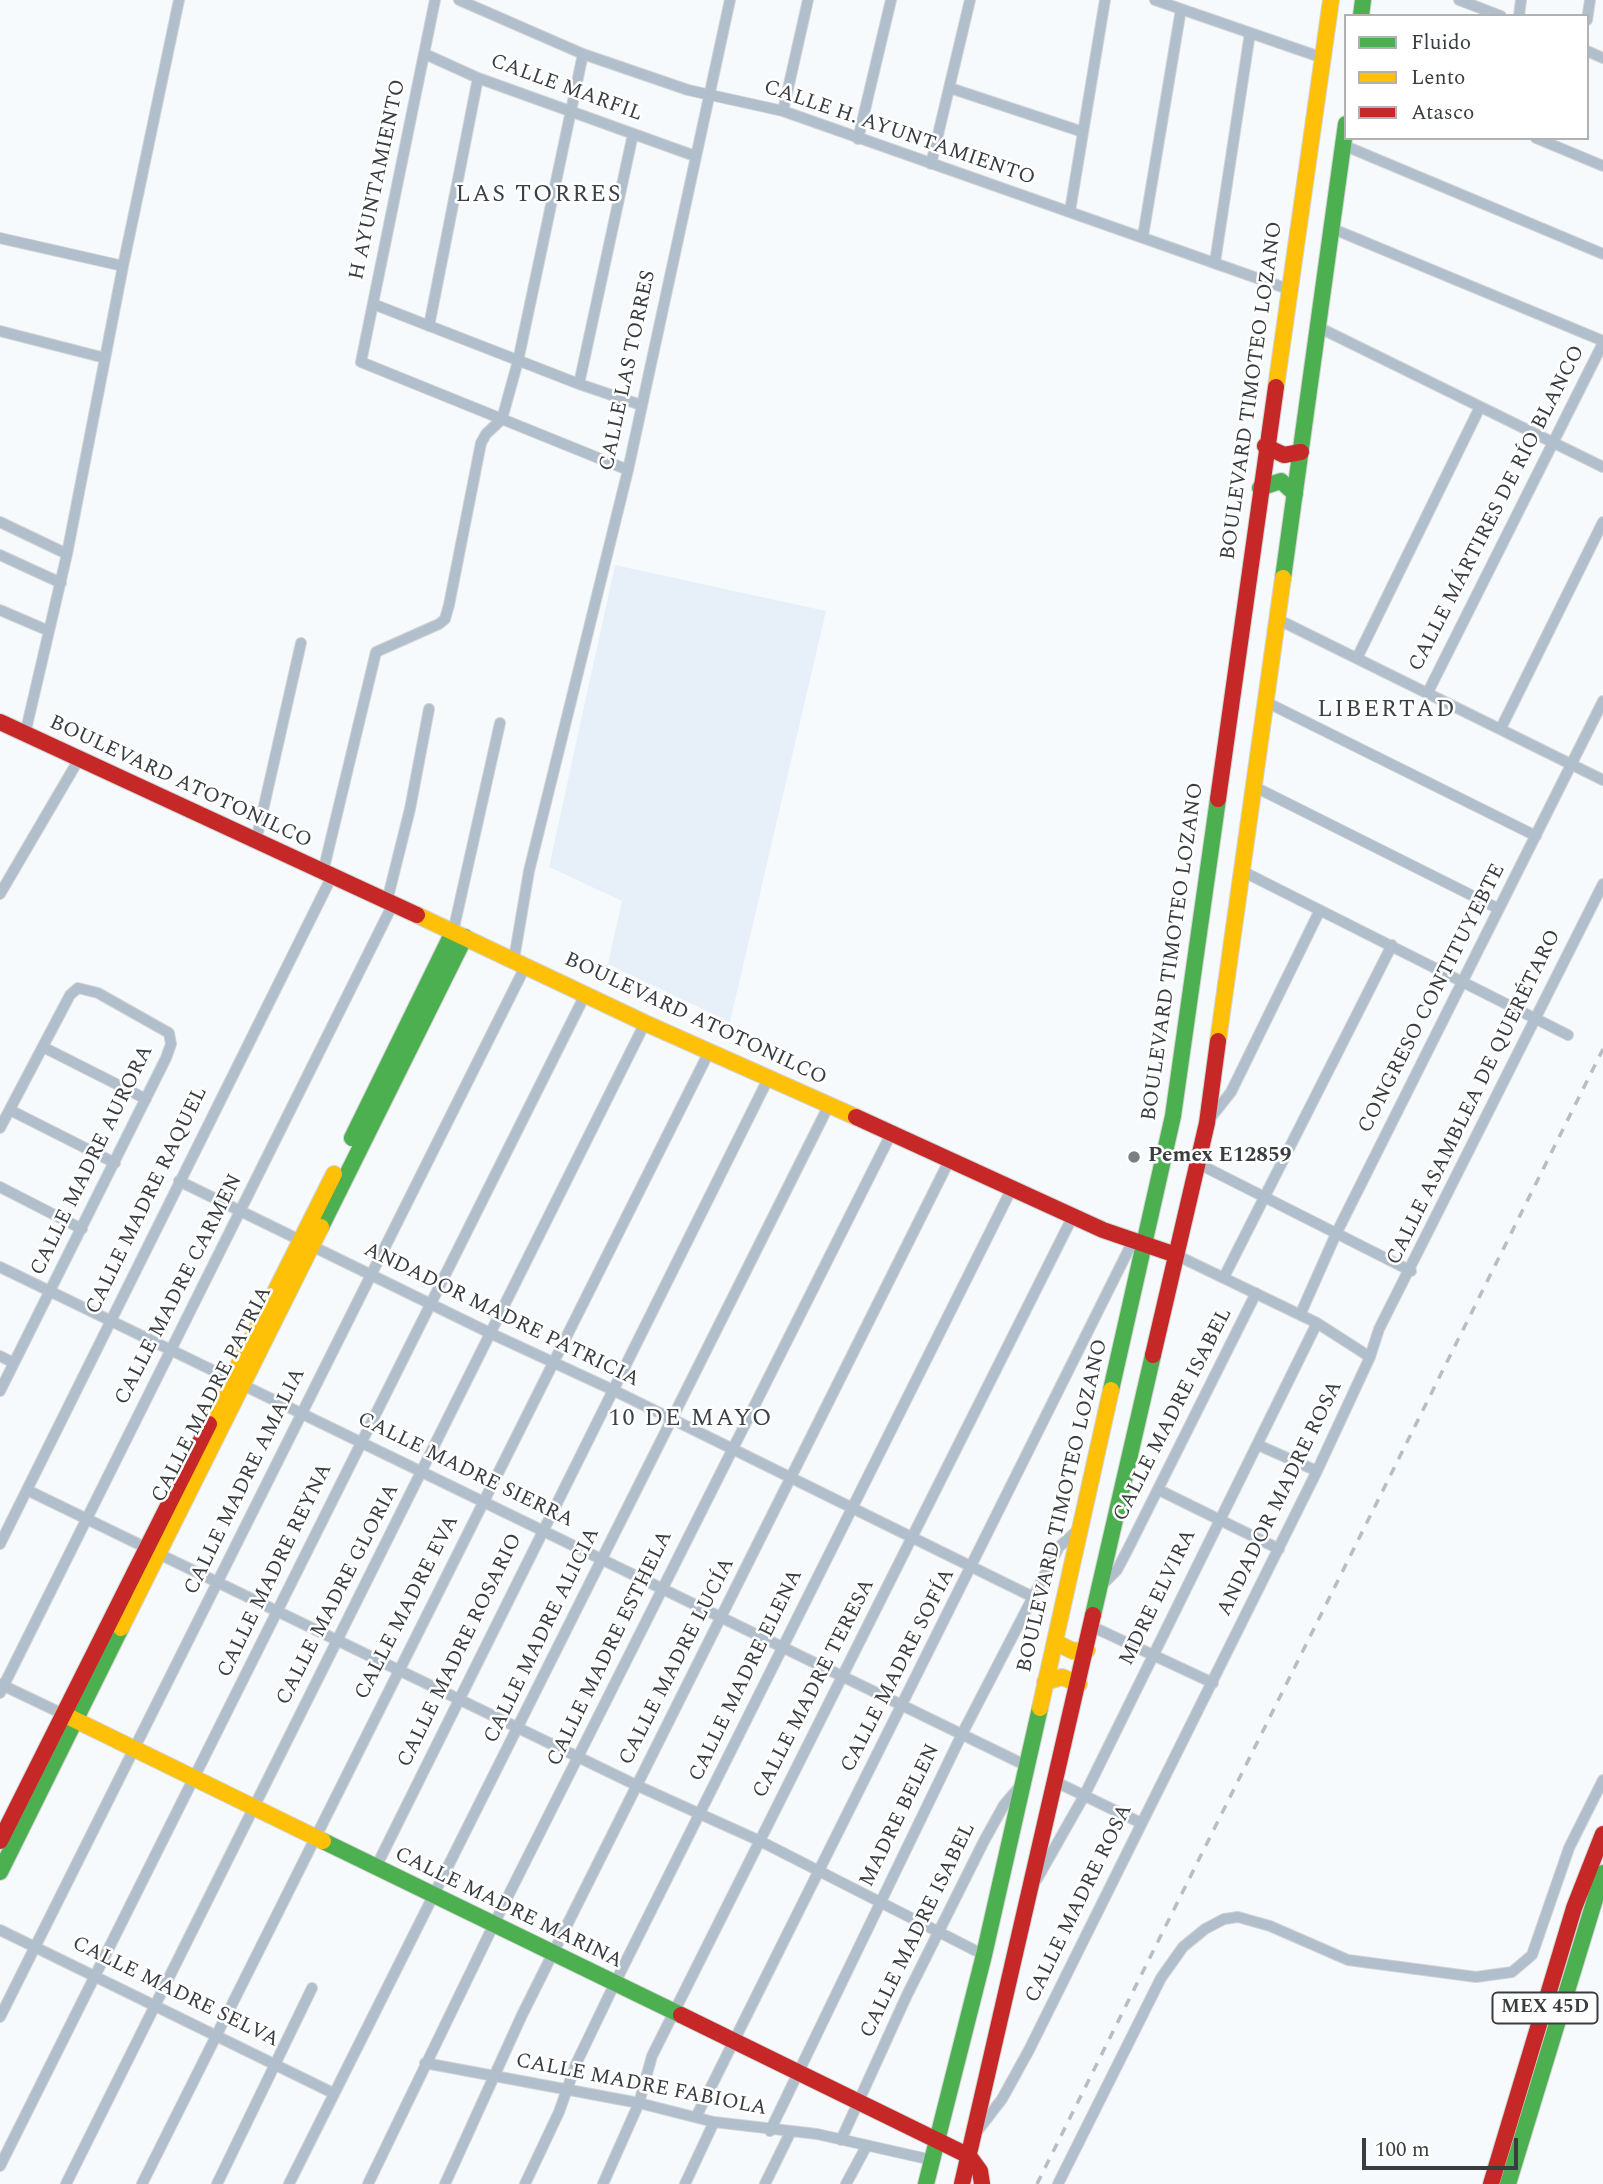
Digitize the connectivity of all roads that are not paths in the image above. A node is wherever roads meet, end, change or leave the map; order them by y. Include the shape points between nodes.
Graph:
1 (179, 0) edge
2 (435, 0) edge
3 (459, 0) edge
4 (730, 0) edge
5 (808, 0) edge
6 (891, 0) edge
7 (970, 0) edge
8 (1105, 0) edge
9 (1155, 0) edge
10 (1331, 0) edge
11 (1459, 0) edge
12 (1181, 9) junction
13 (1496, 14) edge
14 (1250, 33) junction
15 (425, 54) junction
16 (583, 54) junction
17 (1322, 58) junction
18 (478, 78) junction
19 (950, 88) junction
20 (709, 95) junction
21 (783, 111) junction
22 (570, 112) junction
23 (1083, 132) junction
24 (633, 134) junction
25 (1344, 138) edge
26 (858, 139) junction
27 (1541, 140) edge
28 (1343, 145) junction
29 (695, 156) junction
30 (931, 164) junction
31 (1603, 166) edge
32 (1070, 211) junction
33 (1331, 228) junction
34 (1143, 236) junction
35 (0, 238) edge
36 (1603, 254) edge
37 (1215, 262) junction
38 (123, 266) junction
39 (1288, 289) junction
40 (373, 304) junction
41 (429, 326) junction
42 (1318, 327) junction
43 (0, 331) edge
44 (1603, 342) edge
45 (105, 358) junction
46 (518, 361) junction
47 (579, 384) junction
48 (642, 405) junction
49 (1480, 407) junction
50 (502, 419) junction
51 (1553, 441) junction
52 (1265, 446) junction
53 (1301, 452) junction
54 (1603, 467) edge
55 (628, 470) junction
56 (1260, 488) junction
57 (1295, 494) junction
58 (0, 522) edge
59 (1603, 522) edge
60 (67, 554) junction
61 (0, 555) edge
62 (61, 583) junction
63 (0, 610) edge
64 (1277, 619) junction
65 (49, 631) junction
66 (301, 643) dead end
67 (1357, 658) junction
68 (1428, 692) junction
69 (1603, 701) edge
70 (1266, 702) junction
71 (429, 709) dead end
72 (0, 722) edge
73 (500, 723) dead end
74 (1501, 728) junction
75 (25, 734) junction
76 (560, 748) joint
77 (79, 759) junction
78 (1572, 764) junction
79 (1603, 780) edge
80 (1255, 787) junction
81 (1536, 836) junction
82 (256, 841) junction
83 (1242, 871) junction
84 (328, 874) junction
85 (1603, 884) edge
86 (2, 888) edge
87 (390, 903) junction
88 (1499, 909) junction
89 (1320, 910) junction
90 (459, 935) junction
91 (1392, 945) junction
92 (520, 962) junction
93 (1462, 980) junction
94 (586, 993) junction
95 (1537, 1019) junction
96 (645, 1023) junction
97 (1568, 1035) dead end
98 (43, 1047) junction
99 (710, 1051) junction
100 (769, 1077) junction
101 (146, 1099) junction
102 (830, 1105) junction
103 (10, 1110) junction
104 (1207, 1123) junction
105 (0, 1128) edge
106 (891, 1132) junction
107 (950, 1159) junction
108 (115, 1164) junction
109 (1199, 1164) junction
110 (179, 1181) junction
111 (0, 1186) edge
112 (1012, 1188) junction
113 (1266, 1198) junction
114 (242, 1212) junction
115 (1073, 1216) junction
116 (82, 1229) junction
117 (1336, 1234) junction
118 (1139, 1243) junction
119 (306, 1244) junction
120 (1176, 1255) junction
121 (0, 1267) edge
122 (1411, 1271) junction
123 (372, 1273) junction
124 (1224, 1277) junction
125 (50, 1292) junction
126 (1256, 1293) junction
127 (431, 1304) junction
128 (1300, 1315) junction
129 (110, 1322) junction
130 (1317, 1323) junction
131 (1379, 1329) joint
132 (492, 1334) junction
133 (170, 1350) junction
134 (0, 1356) edge
135 (1370, 1357) junction
136 (14, 1363) junction
137 (553, 1363) junction
138 (237, 1382) junction
139 (613, 1390) junction
140 (0, 1391) edge
141 (302, 1414) junction
142 (670, 1420) junction
143 (362, 1443) junction
144 (1258, 1445) junction
145 (731, 1449) junction
146 (1317, 1471) junction
147 (422, 1472) junction
148 (791, 1477) junction
149 (27, 1490) junction
150 (1159, 1490) junction
151 (483, 1502) junction
152 (853, 1508) junction
153 (87, 1518) junction
154 (1220, 1519) junction
155 (1081, 1527) junction
156 (541, 1531) junction
157 (914, 1539) junction
158 (0, 1544) edge
159 (1279, 1549) junction
160 (152, 1550) junction
161 (603, 1558) junction
162 (973, 1567) junction
163 (218, 1582) junction
164 (1101, 1586) junction
165 (663, 1588) junction
166 (1033, 1597) junction
167 (279, 1611) junction
168 (723, 1617) junction
169 (1093, 1627) junction
170 (338, 1640) junction
171 (1055, 1642) junction
172 (781, 1647) junction
173 (1087, 1650) junction
174 (1152, 1656) junction
175 (399, 1670) junction
176 (841, 1677) junction
177 (1045, 1682) junction
178 (1213, 1683) junction
179 (1079, 1684) junction
180 (1, 1688) edge
181 (459, 1700) junction
182 (901, 1707) junction
183 (69, 1718) junction
184 (519, 1729) junction
185 (961, 1736) junction
186 (133, 1748) junction
187 (580, 1756) junction
188 (1027, 1766) junction
189 (194, 1778) junction
190 (1603, 1780) edge
191 (1056, 1782) junction
192 (1023, 1783) junction
193 (638, 1786) junction
194 (1084, 1796) junction
195 (254, 1808) junction
196 (700, 1813) junction
197 (1141, 1823) junction
198 (1603, 1834) edge
199 (315, 1837) junction
200 (760, 1841) junction
201 (0, 1842) edge
202 (376, 1867) junction
203 (0, 1872) edge
204 (1603, 1873) edge
205 (819, 1874) junction
206 (1032, 1888) junction
207 (434, 1895) junction
208 (880, 1904) junction
209 (494, 1924) junction
210 (0, 1930) edge
211 (939, 1932) junction
212 (35, 1946) junction
213 (552, 1954) junction
214 (984, 1955) junction
215 (96, 1976) junction
216 (614, 1984) junction
217 (312, 1988) dead end
218 (156, 2005) junction
219 (674, 2012) junction
220 (0, 2017) edge
221 (215, 2035) junction
222 (735, 2040) junction
223 (275, 2063) junction
224 (425, 2063) junction
225 (798, 2073) junction
226 (495, 2077) junction
227 (565, 2090) junction
228 (333, 2092) junction
229 (858, 2102) junction
230 (639, 2103) junction
231 (696, 2117) junction
232 (714, 2122) junction
233 (770, 2131) junction
234 (791, 2131) junction
235 (973, 2136) junction
236 (841, 2140) junction
237 (937, 2140) junction
238 (866, 2147) junction
239 (969, 2155) junction
240 (932, 2160) junction
241 (0, 2166) edge
242 (66, 2184) edge
243 (142, 2184) edge
244 (217, 2184) edge
245 (289, 2184) edge
246 (368, 2184) edge
247 (445, 2184) edge
248 (525, 2184) edge
249 (603, 2184) edge
250 (685, 2184) edge
251 (765, 2184) edge
252 (846, 2184) edge
253 (926, 2184) edge
254 (962, 2184) edge
255 (982, 2184) edge
256 (1058, 2184) edge
257 (1491, 2184) edge
258 (1508, 2184) edge

1 - 38 street
2 - 15 street, H AYUNTAMIENTO
3 - 16 street, CALLE H. AYUNTAMIENTO
4 - 20 street, CALLE LAS TORRES
5 - 21 street
6 - 26 street
7 - 19 street
8 - 23 street
9 - 12 street
10 - 17 main road, BOULEVARD TIMOTEO LOZANO
11 - 13 street
12 - 14 street
12 - 34 street
14 - 17 street
14 - 37 street
15 - 18 street, CALLE MARFIL
15 - 40 street, H AYUNTAMIENTO
16 - 20 street, CALLE H. AYUNTAMIENTO
16 - 22 street
17 - 39 main road, BOULEVARD TIMOTEO LOZANO
18 - 22 street, CALLE MARFIL
18 - 41 street
19 - 23 street
19 - 30 street
20 - 21 street, CALLE H. AYUNTAMIENTO
20 - 29 street, CALLE LAS TORRES
21 - 26 street, CALLE H. AYUNTAMIENTO
22 - 24 street, CALLE MARFIL
22 - 46 street
23 - 32 street
24 - 29 street, CALLE MARFIL
24 - 47 street
25 - 28 main road
26 - 30 street, CALLE H. AYUNTAMIENTO
27 - 31 street
28 - 33 main road
28 - 36 street
29 - 48 street, CALLE LAS TORRES
30 - 32 street, CALLE H. AYUNTAMIENTO
32 - 34 street, CALLE H. AYUNTAMIENTO
33 - 42 main road
33 - 44 street
34 - 37 street, CALLE H. AYUNTAMIENTO
35 - 38 street
37 - 39 street, CALLE H. AYUNTAMIENTO
38 - 45 street
39 - 52 main road, BOULEVARD TIMOTEO LOZANO
40 - 41 street
40 - 50 street, H AYUNTAMIENTO via 361,358 367,365
41 - 46 street
42 - 49 street
42 - 53 main road
43 - 45 street
44 - 51 street, CALLE MÁRTIRES DE RÍO BLANCO
45 - 60 street
46 - 47 street
46 - 50 street
47 - 48 street
48 - 55 street, CALLE LAS TORRES
49 - 51 street
49 - 67 street
50 - 55 street
50 - 84 street, CALLE MADRE RAQUEL via 481,443 444,619 376,652
51 - 54 street
51 - 68 street, CALLE MÁRTIRES DE RÍO BLANCO
52 - 53 main road via 1284,455
52 - 56 main road, BOULEVARD TIMOTEO LOZANO
53 - 57 main road
55 - 76 street, CALLE LAS TORRES
56 - 57 main road via 1281,481
56 - 118 main road, BOULEVARD TIMOTEO LOZANO via 1173,1116
57 - 64 main road
58 - 60 street
59 - 74 street
60 - 62 street
61 - 62 street
62 - 65 street
63 - 65 street
64 - 67 street
64 - 70 main road
65 - 75 street
66 - 82 street
67 - 68 street
68 - 74 street
69 - 78 street, CONGRESO CONTITUYEBTE
70 - 80 main road
70 - 81 street
71 - 87 street, CALLE MADRE CARMEN
72 - 75 main road, BOULEVARD ATOTONILCO
73 - 90 street
74 - 78 street
75 - 77 main road, BOULEVARD ATOTONILCO
76 - 92 street, CALLE MADRE AMALIA via 529,871
77 - 82 main road, BOULEVARD ATOTONILCO
77 - 86 street
78 - 79 street
78 - 81 street, CONGRESO CONTITUYEBTE
80 - 83 main road
80 - 88 street
81 - 88 street, CONGRESO CONTITUYEBTE
82 - 84 main road, BOULEVARD ATOTONILCO
83 - 89 street
83 - 104 main road
84 - 87 main road, BOULEVARD ATOTONILCO
84 - 110 street, CALLE MADRE RAQUEL
85 - 95 street, CALLE ASAMBLEA DE QUERÉTARO
87 - 90 main road, BOULEVARD ATOTONILCO
87 - 114 street, CALLE MADRE CARMEN
88 - 93 street, CONGRESO CONTITUYEBTE
89 - 91 street
89 - 104 street via 1231,1092
90 - 92 main road, BOULEVARD ATOTONILCO
90 - 119 main road, CALLE MADRE PATRIA
91 - 93 street
91 - 113 street
92 - 94 main road, BOULEVARD ATOTONILCO
92 - 123 street, CALLE MADRE AMALIA
93 - 95 street
93 - 117 street, CONGRESO CONTITUYEBTE
94 - 96 main road, BOULEVARD ATOTONILCO
94 - 127 street, CALLE MADRE REYNA
95 - 97 street
95 - 122 street, CALLE ASAMBLEA DE QUERÉTARO
96 - 99 main road, BOULEVARD ATOTONILCO
96 - 132 street, CALLE MADRE GLORIA
98 - 101 street
98 - 101 street, CALLE MADRE AURORA via 74,991 81,987 98,993 157,1024 172,1038
98 - 103 street, CALLE MADRE AURORA
99 - 100 main road, BOULEVARD ATOTONILCO
99 - 137 street, CALLE MADRE EVA
100 - 102 main road, BOULEVARD ATOTONILCO
100 - 139 street, CALLE MADRE ROSARIO
101 - 108 street, CALLE MADRE AURORA
102 - 106 main road, BOULEVARD ATOTONILCO
102 - 142 street, CALLE MADRE ALICIA
103 - 105 street, CALLE MADRE AURORA
103 - 108 street
104 - 109 main road
106 - 107 main road, BOULEVARD ATOTONILCO
106 - 145 street, CALLE MADRE ESTHELA
107 - 112 main road, BOULEVARD ATOTONILCO
107 - 148 street, CALLE MADRE LUCÍA
108 - 116 street, CALLE MADRE AURORA
109 - 113 street
109 - 120 main road
110 - 114 street, ANDADOR MADRE PATRICIA
110 - 129 street, CALLE MADRE RAQUEL
111 - 116 street
112 - 115 main road, BOULEVARD ATOTONILCO
112 - 152 street, CALLE MADRE ELENA
113 - 117 street
113 - 124 street
114 - 119 street, ANDADOR MADRE PATRICIA
114 - 133 street, CALLE MADRE CARMEN
115 - 118 main road, BOULEVARD ATOTONILCO
115 - 157 street, CALLE MADRE TERESA
116 - 125 street, CALLE MADRE AURORA
117 - 122 street
117 - 128 street, CONGRESO CONTITUYEBTE
118 - 120 main road, BOULEVARD ATOTONILCO
118 - 155 main road, BOULEVARD TIMOTEO LOZANO
118 - 162 street, CALLE MADRE SOFÍA
119 - 123 street, ANDADOR MADRE PATRICIA
119 - 138 main road, CALLE MADRE PATRIA
120 - 124 street, BOULEVARD ATOTONILCO
120 - 164 main road
121 - 125 street, CALLE MADRE SIERRA
122 - 131 street, CALLE ASAMBLEA DE QUERÉTARO
123 - 127 street, ANDADOR MADRE PATRICIA
123 - 141 street, CALLE MADRE AMALIA
124 - 126 street, BOULEVARD ATOTONILCO
125 - 129 street, CALLE MADRE SIERRA
125 - 136 street, CALLE MADRE AURORA
126 - 128 street, BOULEVARD ATOTONILCO
126 - 150 street, CALLE MADRE ISABEL
127 - 132 street, ANDADOR MADRE PATRICIA
127 - 143 street, CALLE MADRE REYNA
128 - 130 street, BOULEVARD ATOTONILCO
129 - 133 street, CALLE MADRE SIERRA
129 - 149 street, CALLE MADRE RAQUEL
130 - 135 street, BOULEVARD ATOTONILCO
130 - 144 street, MDRE ELVIRA
131 - 135 street, ANDADOR MADRE ROSA
132 - 137 street, ANDADOR MADRE PATRICIA
132 - 147 street, CALLE MADRE GLORIA
133 - 138 street, CALLE MADRE SIERRA
133 - 153 street, CALLE MADRE CARMEN
134 - 136 street
135 - 146 street, ANDADOR MADRE ROSA
136 - 140 street, CALLE MADRE AURORA
137 - 139 street, ANDADOR MADRE PATRICIA
137 - 151 street, CALLE MADRE EVA
138 - 141 street, CALLE MADRE SIERRA
138 - 160 main road, CALLE MADRE PATRIA
139 - 142 street, ANDADOR MADRE PATRICIA
139 - 156 street, CALLE MADRE ROSARIO
141 - 143 street, CALLE MADRE SIERRA
141 - 163 street, CALLE MADRE AMALIA
142 - 145 street, ANDADOR MADRE PATRICIA
142 - 161 street, CALLE MADRE ALICIA
143 - 147 street, CALLE MADRE SIERRA
143 - 167 street, CALLE MADRE REYNA
144 - 146 street
144 - 154 street, MDRE ELVIRA
145 - 148 street, ANDADOR MADRE PATRICIA
145 - 165 street, CALLE MADRE ESTHELA
146 - 159 street, ANDADOR MADRE ROSA
147 - 151 street, CALLE MADRE SIERRA
147 - 170 street, CALLE MADRE GLORIA
148 - 152 street, ANDADOR MADRE PATRICIA
148 - 168 street, CALLE MADRE LUCÍA
149 - 153 street
149 - 158 street, CALLE MADRE RAQUEL
150 - 154 street
150 - 164 street, CALLE MADRE ISABEL via 1116,1570
151 - 156 street, CALLE MADRE SIERRA
151 - 175 street, CALLE MADRE EVA
152 - 157 street, ANDADOR MADRE PATRICIA
152 - 172 street, CALLE MADRE ELENA
153 - 160 street
153 - 180 street, CALLE MADRE CARMEN
154 - 159 street
154 - 174 street, MDRE ELVIRA
155 - 166 street, MADRE BELEN via 1059,1547
155 - 171 main road, BOULEVARD TIMOTEO LOZANO
156 - 161 street, CALLE MADRE SIERRA
156 - 181 street, CALLE MADRE ROSARIO
157 - 162 street, ANDADOR MADRE PATRICIA
157 - 176 street, CALLE MADRE TERESA
159 - 178 street, ANDADOR MADRE ROSA
160 - 163 street
160 - 183 main road, CALLE MADRE PATRIA
161 - 165 street, CALLE MADRE SIERRA
161 - 184 street, CALLE MADRE ALICIA
162 - 166 street, ANDADOR MADRE PATRICIA
162 - 182 street, CALLE MADRE SOFÍA
163 - 167 street
163 - 186 street, CALLE MADRE AMALIA
164 - 169 main road
165 - 168 street, CALLE MADRE SIERRA
165 - 187 street, CALLE MADRE ESTHELA
166 - 185 street, MADRE BELEN
167 - 170 street
167 - 189 street, CALLE MADRE REYNA
168 - 172 street, CALLE MADRE SIERRA
168 - 193 street, CALLE MADRE LUCÍA
169 - 173 main road
169 - 174 street
170 - 175 street
170 - 195 street, CALLE MADRE GLORIA
171 - 173 main road via 1073,1651
171 - 177 main road, BOULEVARD TIMOTEO LOZANO
172 - 176 street, CALLE MADRE SIERRA
172 - 196 street, CALLE MADRE ELENA
173 - 179 main road
174 - 178 street
174 - 194 street, MDRE ELVIRA
175 - 181 street
175 - 199 street, CALLE MADRE EVA
176 - 182 street, CALLE MADRE SIERRA
176 - 200 street, CALLE MADRE TERESA
177 - 179 main road via 1062,1677
177 - 188 main road, BOULEVARD TIMOTEO LOZANO
178 - 197 street, CALLE MADRE ROSA
179 - 191 main road
180 - 183 street, CALLE MADRE MARINA
181 - 184 street
181 - 202 street, CALLE MADRE ROSARIO
182 - 185 street, CALLE MADRE SIERRA
182 - 205 street, CALLE MADRE SOFÍA
183 - 186 main road, CALLE MADRE MARINA
183 - 201 main road, CALLE MADRE PATRIA
183 - 203 main road, CALLE MADRE PATRIA
184 - 187 street
184 - 207 street, CALLE MADRE ALICIA
185 - 188 street, CALLE MADRE SIERRA
185 - 208 street, MADRE BELEN
186 - 189 main road, CALLE MADRE MARINA
186 - 212 street, CALLE MADRE AMALIA
187 - 193 street
187 - 209 street, CALLE MADRE ESTHELA
188 - 192 main road, BOULEVARD TIMOTEO LOZANO
189 - 195 main road, CALLE MADRE MARINA
189 - 215 street, CALLE MADRE REYNA
190 - 256 street via 1569,1848 1532,1955 1513,1972 1476,1977 1348,1960 1238,1917 1205,1929 1182,1947 1151,1996
191 - 194 street
191 - 206 main road
192 - 211 street, CALLE MADRE ISABEL via 995,1820
192 - 214 main road, BOULEVARD TIMOTEO LOZANO
193 - 196 street
193 - 213 street, CALLE MADRE LUCÍA
194 - 197 street
194 - 206 street, MDRE ELVIRA
195 - 199 main road, CALLE MADRE MARINA
195 - 218 street, CALLE MADRE GLORIA
196 - 200 street
196 - 216 street, CALLE MADRE ELENA
197 - 235 street, CALLE MADRE ROSA via 1029,2050 1002,2099
198 - 257 main road, MEX 45D via 1574,1908
199 - 202 main road, CALLE MADRE MARINA
199 - 221 street, CALLE MADRE EVA
200 - 205 street
200 - 219 street, CALLE MADRE TERESA
202 - 207 main road, CALLE MADRE MARINA
204 - 258 main road, MEX 45D
205 - 208 street
205 - 222 street, CALLE MADRE SOFÍA
206 - 235 main road
207 - 209 main road, CALLE MADRE MARINA
207 - 228 street, CALLE MADRE ALICIA
208 - 211 street
208 - 225 street, MADRE BELEN
209 - 213 main road, CALLE MADRE MARINA
209 - 224 street, CALLE MADRE ESTHELA
210 - 212 street, CALLE MADRE SELVA
211 - 214 street
211 - 229 street, CALLE MADRE ISABEL
212 - 215 street, CALLE MADRE SELVA
212 - 220 street, CALLE MADRE AMALIA
213 - 216 main road, CALLE MADRE MARINA
213 - 226 street, CALLE MADRE LUCÍA
214 - 237 main road, BOULEVARD TIMOTEO LOZANO
215 - 218 street, CALLE MADRE SELVA
215 - 241 street, CALLE MADRE REYNA
216 - 219 main road, CALLE MADRE MARINA
216 - 227 street, CALLE MADRE ELENA
217 - 223 street
218 - 221 street, CALLE MADRE SELVA
218 - 242 street, CALLE MADRE GLORIA
219 - 222 main road, CALLE MADRE MARINA
219 - 230 street, CALLE MADRE TERESA via 647,2068
221 - 223 street, CALLE MADRE SELVA
221 - 243 street, CALLE MADRE EVA
222 - 225 main road, CALLE MADRE MARINA
222 - 231 street, CALLE MADRE SOFÍA
223 - 228 street, CALLE MADRE SELVA
223 - 244 street
224 - 226 street, CALLE MADRE FABIOLA
224 - 246 street, CALLE MADRE ESTHELA
225 - 229 main road, CALLE MADRE MARINA
225 - 233 street, MADRE BELEN
226 - 227 street, CALLE MADRE FABIOLA
226 - 247 street, CALLE MADRE LUCÍA
227 - 230 street, CALLE MADRE FABIOLA
227 - 248 street, CALLE MADRE ELENA
228 - 245 street, CALLE MADRE ALICIA
229 - 236 street, CALLE MADRE ISABEL
229 - 237 main road, CALLE MADRE MARINA
230 - 231 street, CALLE MADRE FABIOLA
230 - 249 street, CALLE MADRE TERESA
231 - 232 street, CALLE MADRE FABIOLA
232 - 233 street, CALLE MADRE FABIOLA
232 - 250 street
233 - 234 street, CALLE MADRE FABIOLA
234 - 236 street, CALLE MADRE FABIOLA
234 - 251 street
235 - 239 main road
236 - 238 street, CALLE MADRE FABIOLA
237 - 239 main road, CALLE MADRE MARINA
237 - 240 main road, BOULEVARD TIMOTEO LOZANO
238 - 240 street, CALLE MADRE FABIOLA
238 - 252 street
239 - 254 main road
239 - 255 main road
240 - 253 main road, BOULEVARD TIMOTEO LOZANO

